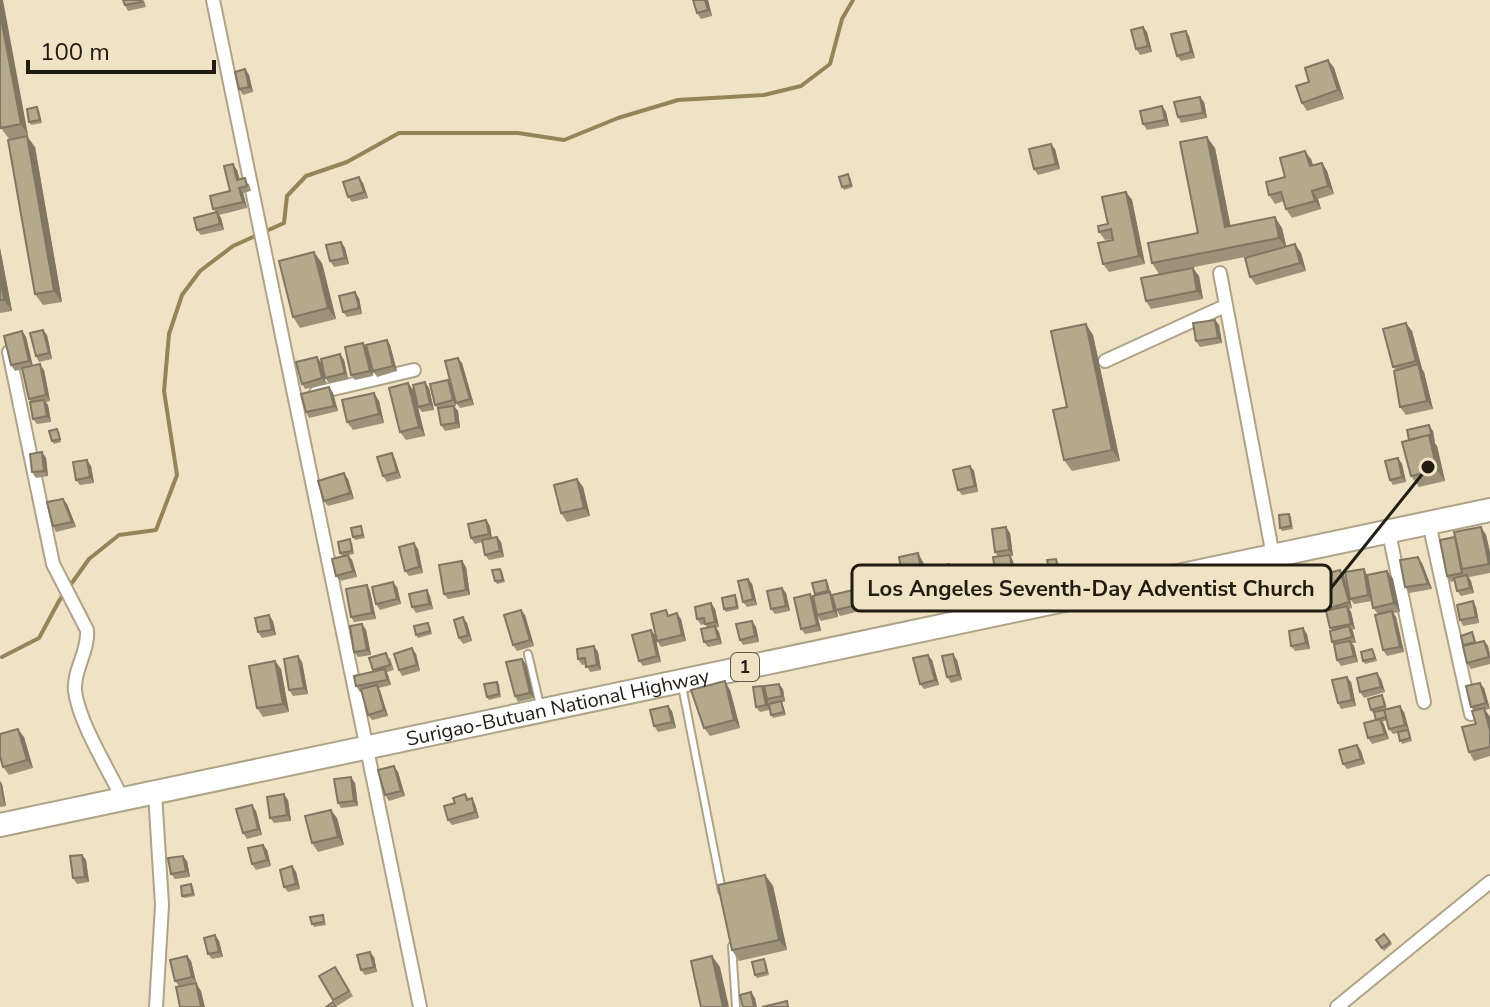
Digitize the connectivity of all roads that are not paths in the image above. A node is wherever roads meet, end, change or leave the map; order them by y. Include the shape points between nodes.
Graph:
1 (213, 0) edge
2 (281, 263) edge
3 (267, 264) junction
4 (1220, 273) dead end
5 (1225, 306) junction
6 (8, 346) edge
7 (1105, 361) dead end
8 (414, 370) dead end
9 (296, 398) junction
10 (1490, 510) edge
11 (1429, 523) junction
12 (1389, 533) junction
13 (1273, 556) junction
14 (528, 654) dead end
15 (680, 679) junction
16 (1424, 702) dead end
17 (541, 709) junction
18 (1471, 714) edge
19 (366, 748) junction
20 (155, 793) junction
21 (123, 800) junction
22 (0, 825) edge
23 (1490, 882) edge
24 (723, 899) edge
25 (731, 941) edge
26 (156, 1007) edge
27 (420, 1007) edge
28 (736, 1007) edge
29 (1337, 1007) edge

1 - 3 street
2 - 3 lane
3 - 9 street
4 - 5 street
5 - 7 street
5 - 13 street
6 - 21 street via 53,564 87,630 75,690
8 - 9 street
9 - 19 street
10 - 11 highway, Surigao-Butuan National Highway / 1
11 - 12 highway, Surigao-Butuan National Highway / 1
11 - 18 street
12 - 13 highway, Surigao-Butuan National Highway / 1
12 - 16 street
13 - 15 highway, Surigao-Butuan National Highway / 1
14 - 17 lane
15 - 17 highway, Surigao-Butuan National Highway / 1
15 - 24 lane
17 - 19 highway, Surigao-Butuan National Highway / 1
19 - 20 highway, Surigao-Butuan National Highway / 1
19 - 27 street
20 - 21 highway, Surigao-Butuan National Highway / 1
20 - 26 street via 162,905
21 - 22 highway, Surigao-Butuan National Highway / 1
23 - 29 street
25 - 28 lane

